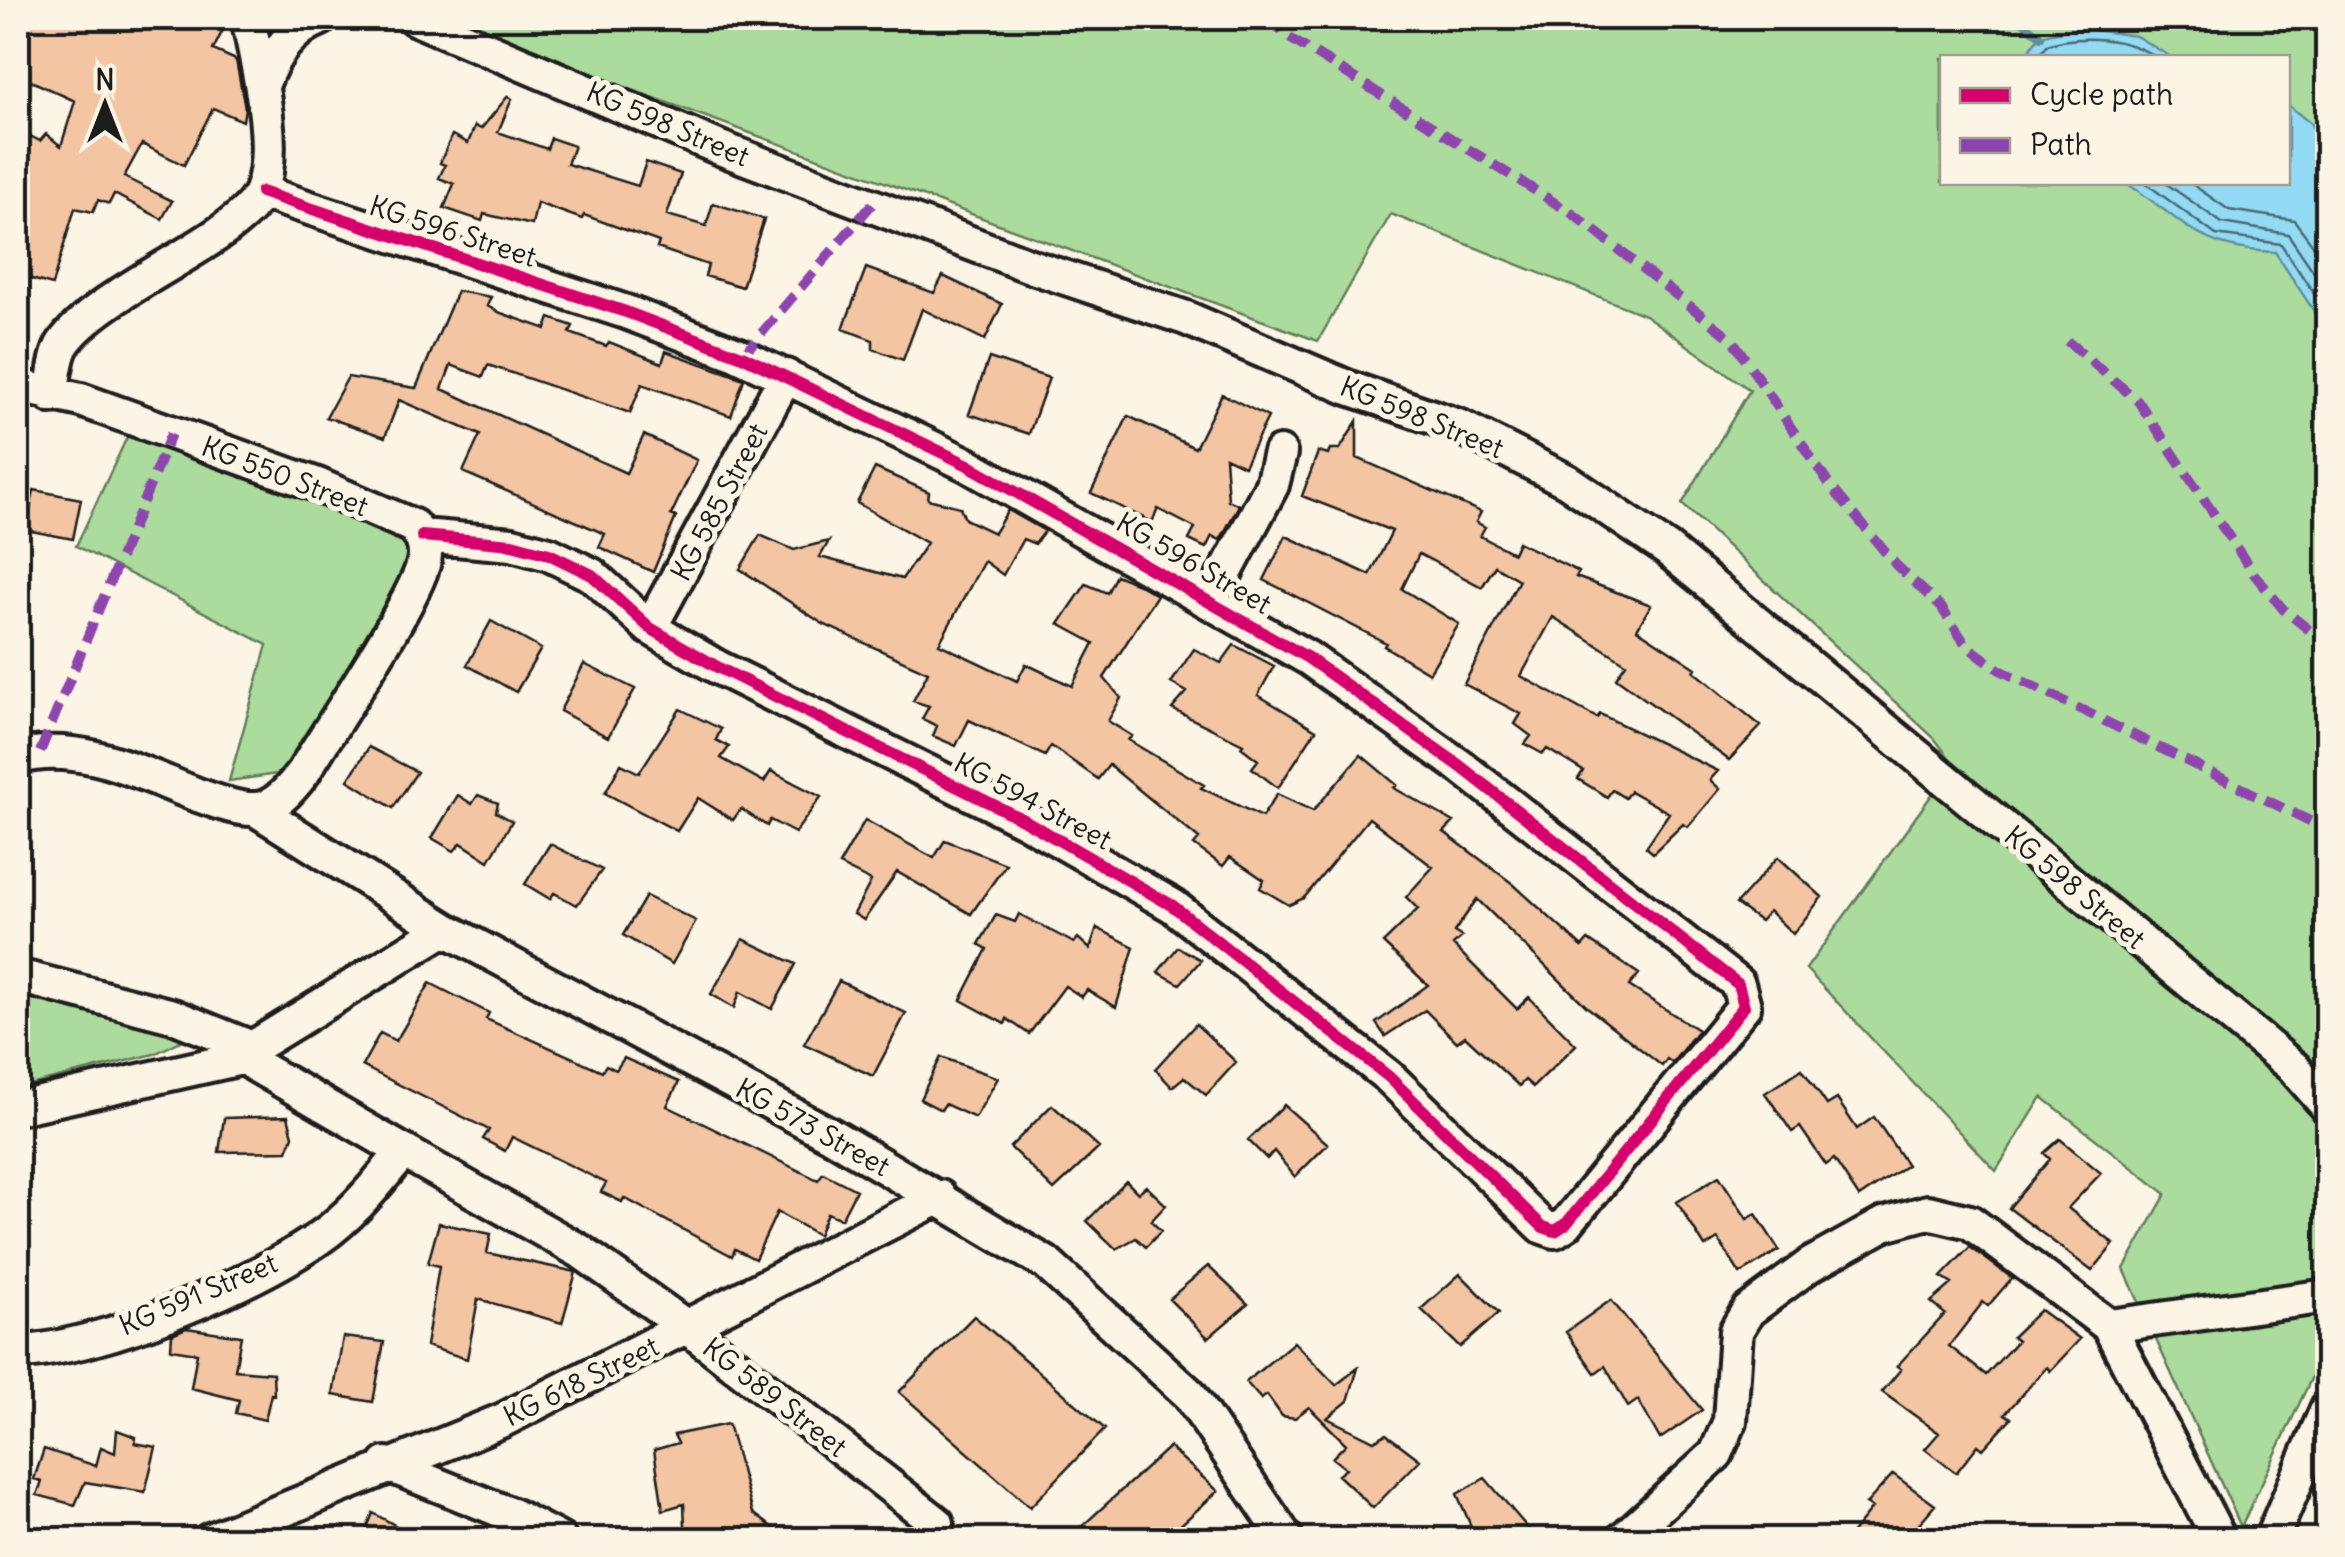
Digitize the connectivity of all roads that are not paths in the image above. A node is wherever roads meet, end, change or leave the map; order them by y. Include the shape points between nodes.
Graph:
1 (248, 18) edge
2 (321, 18) edge
3 (414, 18) edge
4 (262, 86) junction
5 (261, 192) junction
6 (786, 376) junction
7 (18, 386) edge
8 (51, 396) junction
9 (1280, 453) dead end
10 (422, 536) junction
11 (1211, 600) junction
12 (650, 628) junction
13 (25, 750) edge
14 (257, 810) junction
15 (445, 930) junction
16 (18, 976) edge
17 (252, 1052) junction
18 (2328, 1107) edge
19 (18, 1108) edge
20 (403, 1152) junction
21 (940, 1197) junction
22 (1554, 1232) joint
23 (2328, 1296) edge
24 (2108, 1326) junction
25 (688, 1328) junction
26 (18, 1352) edge
27 (2328, 1407) edge
28 (386, 1464) junction
29 (938, 1524) dead end
30 (210, 1540) edge
31 (560, 1540) edge
32 (1288, 1540) edge
33 (1622, 1540) edge
34 (2220, 1540) edge
35 (2271, 1540) edge

1 - 4 street
2 - 4 street via 290,37
3 - 18 street, KG 598 Street via 720,148 1186,318 1349,388 1461,427 1567,481 1682,562 2294,1068
4 - 5 street
5 - 6 street, KG 596 Street via 626,312
5 - 8 street via 237,218 82,322 61,347
6 - 11 street, KG 596 Street via 968,465
6 - 12 street, KG 585 Street
7 - 8 street, KG 550 Street
8 - 10 street, KG 550 Street via 81,400 315,484 398,518
9 - 11 street via 1272,486
10 - 12 street, KG 594 Street via 549,554 592,574
10 - 14 street via 421,572 407,601 303,773 284,796
11 - 22 street, KG 596 Street via 1308,658 1460,766 1744,995 1744,1006
12 - 22 street, KG 594 Street via 1024,820 1173,906 1388,1077
13 - 14 street via 81,753
14 - 15 street, KG 573 Street
15 - 17 street
15 - 21 street, KG 573 Street
16 - 17 street via 173,1016
17 - 19 street
17 - 20 street via 254,1065
20 - 25 street, KG 589 Street via 580,1251
20 - 26 street, KG 591 Street via 363,1202 252,1277 139,1323
21 - 25 street, KG 618 Street
21 - 32 street, KG 573 Street via 1046,1263 1189,1394
23 - 24 street
24 - 33 street via 1970,1222 1928,1212 1884,1224 1810,1265 1748,1311 1732,1352 1725,1438 1716,1454
24 - 34 street
25 - 28 street, KG 618 Street via 503,1420
25 - 29 street, KG 589 Street
27 - 35 street
28 - 30 street, KG 618 Street
28 - 31 street

